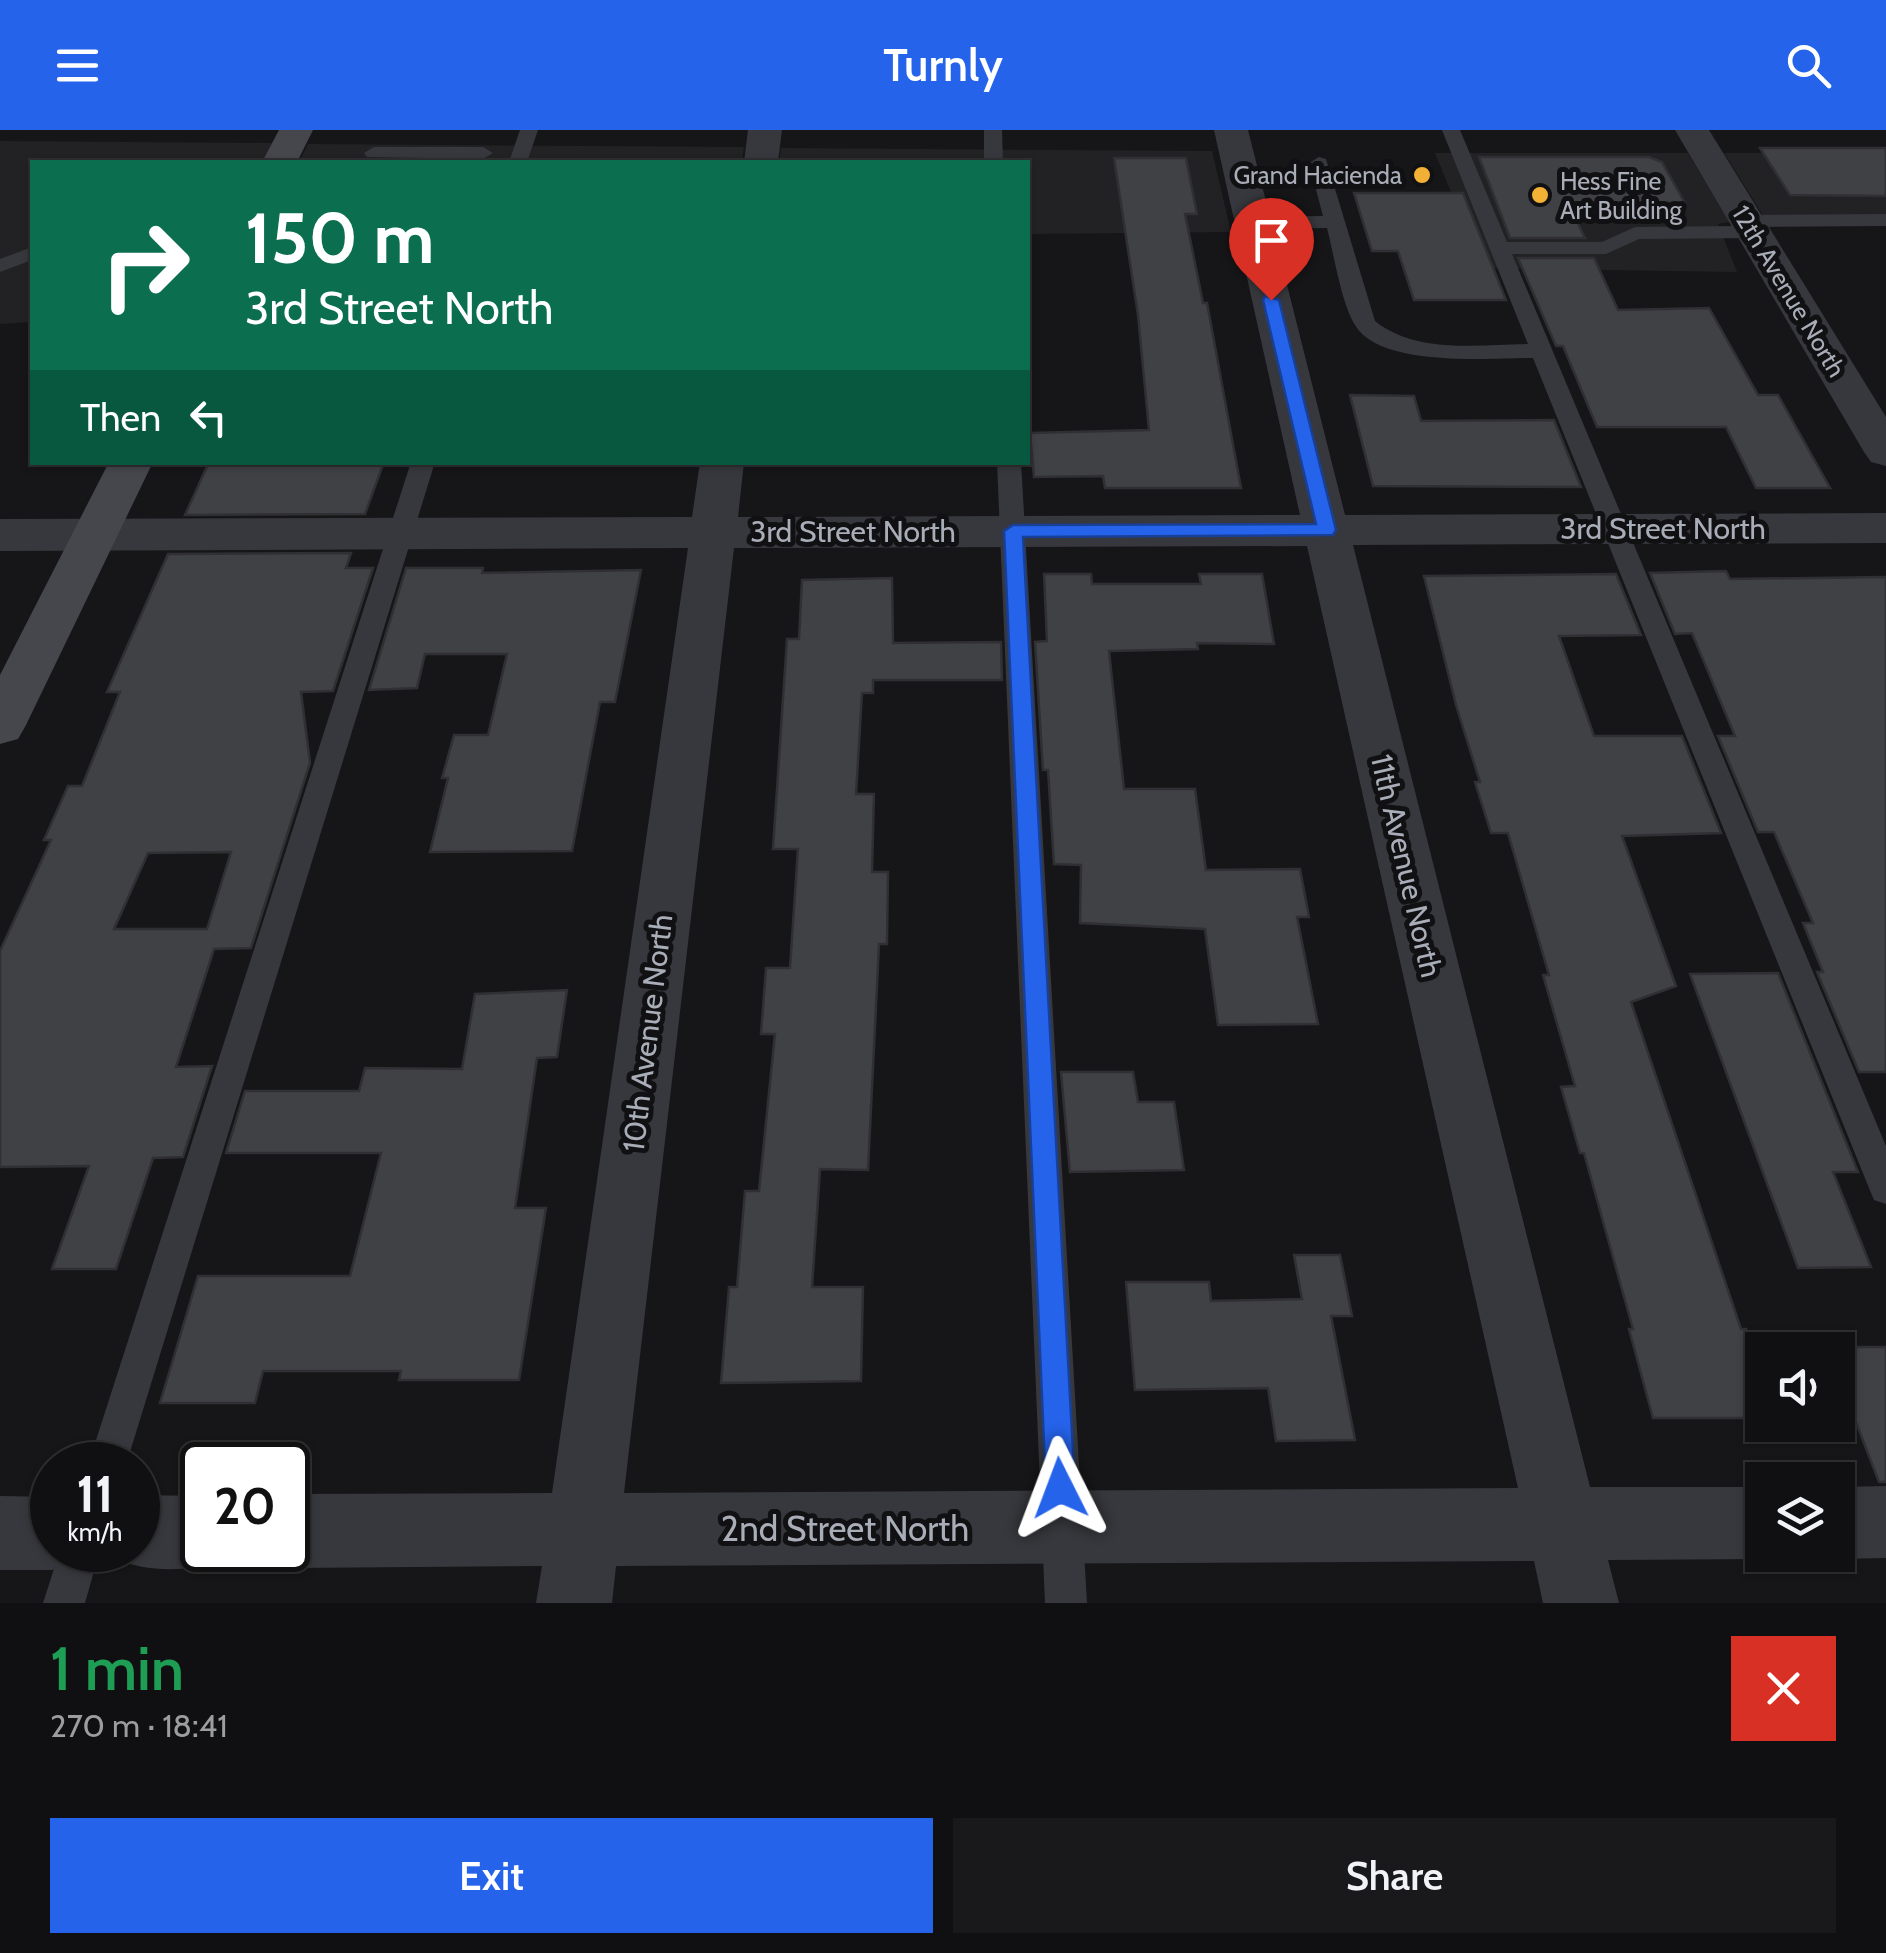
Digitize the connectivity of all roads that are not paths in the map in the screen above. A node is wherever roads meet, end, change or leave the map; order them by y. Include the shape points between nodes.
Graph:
1 (296, 130) edge
2 (384, 130) edge
3 (492, 130) edge
4 (529, 130) edge
5 (765, 130) edge
6 (993, 130) edge
7 (1231, 130) edge
8 (1451, 130) edge
9 (1692, 130) edge
10 (372, 158) edge
11 (482, 158) edge
12 (281, 160) edge
13 (519, 160) edge
14 (761, 160) edge
15 (994, 160) edge
16 (1319, 163) dead end
17 (1886, 220) edge
18 (1335, 222) junction
19 (1252, 223) junction
20 (1750, 226) junction
21 (1500, 248) junction
22 (30, 254) edge
23 (0, 266) edge
24 (1542, 351) junction
25 (1886, 452) edge
26 (130, 465) edge
27 (422, 465) edge
28 (722, 465) edge
29 (1010, 465) edge
30 (1886, 528) edge
31 (1615, 529) junction
32 (1327, 530) junction
33 (1013, 531) junction
34 (712, 532) junction
35 (95, 534) junction
36 (401, 534) junction
37 (0, 535) edge
38 (0, 725) edge
39 (1886, 1188) edge
40 (114, 1442) edge
41 (1855, 1522) edge
42 (1886, 1522) edge
43 (1745, 1523) edge
44 (1562, 1524) junction
45 (1062, 1528) junction
46 (584, 1530) junction
47 (310, 1531) edge
48 (0, 1533) edge
49 (30, 1533) edge
50 (73, 1572) edge
51 (64, 1603) edge
52 (574, 1603) edge
53 (1066, 1603) edge
54 (1581, 1603) edge

1 - 12 street
2 - 10 lane
3 - 11 lane
4 - 13 lane
5 - 14 street
6 - 15 lane
7 - 19 street, 11th Avenue North
8 - 21 lane
9 - 20 street, 12th Avenue North
10 - 11 lane
16 - 18 lane
17 - 20 lane
18 - 19 lane
18 - 24 lane via 1372,333 1392,344
19 - 32 street, 11th Avenue North
20 - 21 lane via 1634,233 1606,248
20 - 25 street, 12th Avenue North
21 - 24 lane
22 - 23 lane
24 - 31 lane
26 - 35 street
27 - 36 lane
28 - 34 street, 10th Avenue North
29 - 33 lane
30 - 31 street, 3rd Street North
31 - 32 street, 3rd Street North
31 - 39 lane
32 - 33 street, 3rd Street North
32 - 44 street, 11th Avenue North
33 - 34 street, 3rd Street North
33 - 45 lane
34 - 36 street, 3rd Street North
34 - 46 street, 10th Avenue North
35 - 36 street, 3rd Street North
35 - 37 street, 3rd Street North
35 - 38 street
36 - 40 lane
41 - 42 street
43 - 44 street, 2nd Street North
44 - 45 street, 2nd Street North
44 - 54 street, 11th Avenue North
45 - 46 street, 2nd Street North
45 - 53 lane
46 - 47 street, 2nd Street North
46 - 52 street, 10th Avenue North
48 - 49 street
50 - 51 lane

